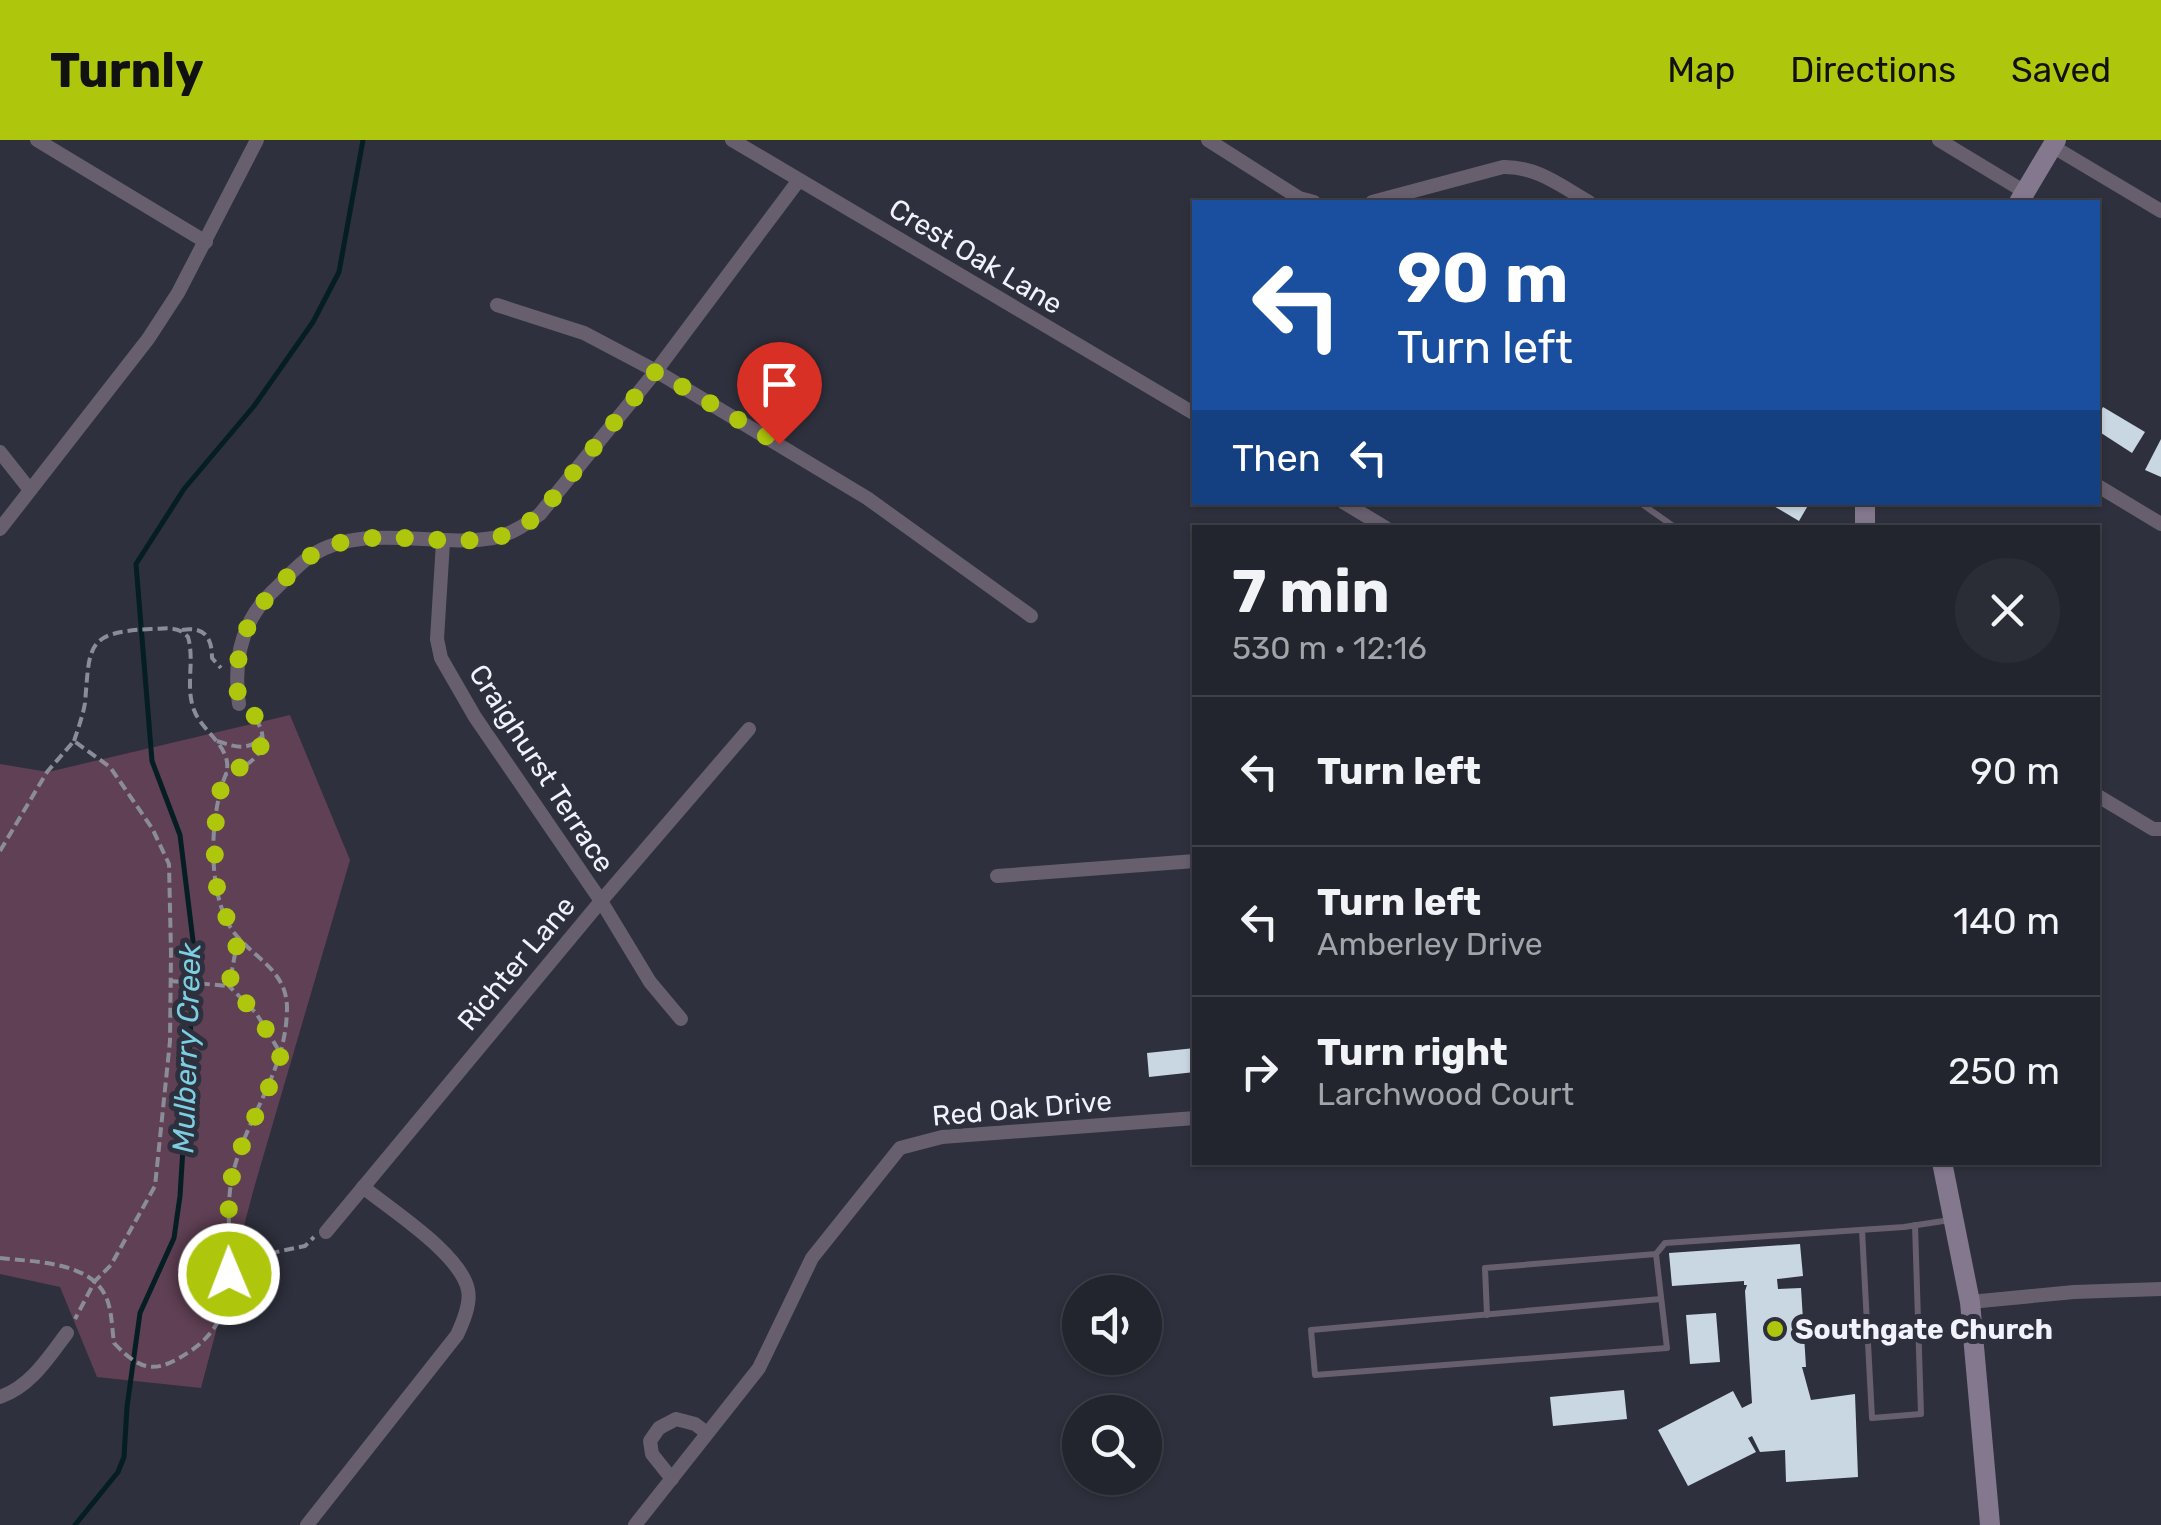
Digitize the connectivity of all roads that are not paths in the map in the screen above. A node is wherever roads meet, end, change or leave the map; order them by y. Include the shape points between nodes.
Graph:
1 (37, 140) edge
2 (257, 140) edge
3 (732, 140) edge
4 (1208, 140) edge
5 (1939, 140) edge
6 (2054, 143) edge
7 (799, 180) junction
8 (2022, 197) edge
9 (1307, 200) edge
10 (1379, 200) edge
11 (1585, 200) edge
12 (2161, 211) edge
13 (206, 242) junction
14 (497, 305) dead end
15 (656, 371) junction
16 (1192, 412) edge
17 (0, 452) edge
18 (2100, 487) edge
19 (30, 490) junction
20 (1349, 505) edge
21 (1643, 505) edge
22 (2161, 524) edge
23 (1381, 525) edge
24 (1672, 525) edge
25 (0, 529) edge
26 (443, 542) junction
27 (1031, 616) dead end
28 (239, 704) road end
29 (749, 729) dead end
30 (2100, 797) edge
31 (2161, 829) edge
32 (1192, 862) edge
33 (997, 876) dead end
34 (601, 901) junction
35 (681, 1020) dead end
36 (1192, 1118) edge
37 (1943, 1165) edge
38 (362, 1187) junction
39 (1956, 1219) junction
40 (1916, 1226) junction
41 (1862, 1230) junction
42 (326, 1232) road end
43 (1656, 1254) junction
44 (2161, 1289) edge
45 (1661, 1300) junction
46 (1970, 1302) junction
47 (1487, 1315) junction
48 (67, 1333) road end
49 (0, 1397) edge
50 (708, 1433) junction
51 (672, 1478) junction
52 (307, 1525) edge
53 (635, 1525) edge
54 (1990, 1525) edge

1 - 13 street
2 - 13 street
3 - 7 street, Crest Oak Lane
4 - 9 street
5 - 8 street
6 - 8 street
6 - 12 street
7 - 15 street
7 - 16 street, Crest Oak Lane
10 - 11 street via 1518,166
13 - 19 street via 148,339
14 - 15 street via 584,333
15 - 26 street via 540,514 496,538
15 - 27 street via 868,498
17 - 19 street
18 - 22 street
19 - 25 street
20 - 23 street
21 - 24 lane
26 - 28 street via 372,538 312,555 258,606 238,649
26 - 34 street, Craighurst Terrace via 441,658
29 - 34 street, Richter Lane
30 - 31 street
32 - 33 street
34 - 35 street, Craighurst Terrace
34 - 38 street, Richter Lane
36 - 50 street, Red Oak Drive via 942,1137 900,1148 812,1258 759,1368
37 - 39 street
38 - 42 street, Richter Lane
38 - 52 street via 456,1267 468,1300 457,1335
39 - 40 lane
39 - 46 street
40 - 41 lane
40 - 41 lane via 1921,1414 1872,1418
41 - 43 lane via 1665,1243
43 - 45 lane
43 - 47 lane via 1485,1268
44 - 46 street
45 - 47 lane
45 - 47 lane via 1667,1348 1315,1375 1311,1330
46 - 54 street
48 - 49 street via 39,1370
50 - 51 street, Red Oak Drive
50 - 51 street via 676,1419 659,1428 650,1440 652,1454
51 - 53 street, Red Oak Drive

